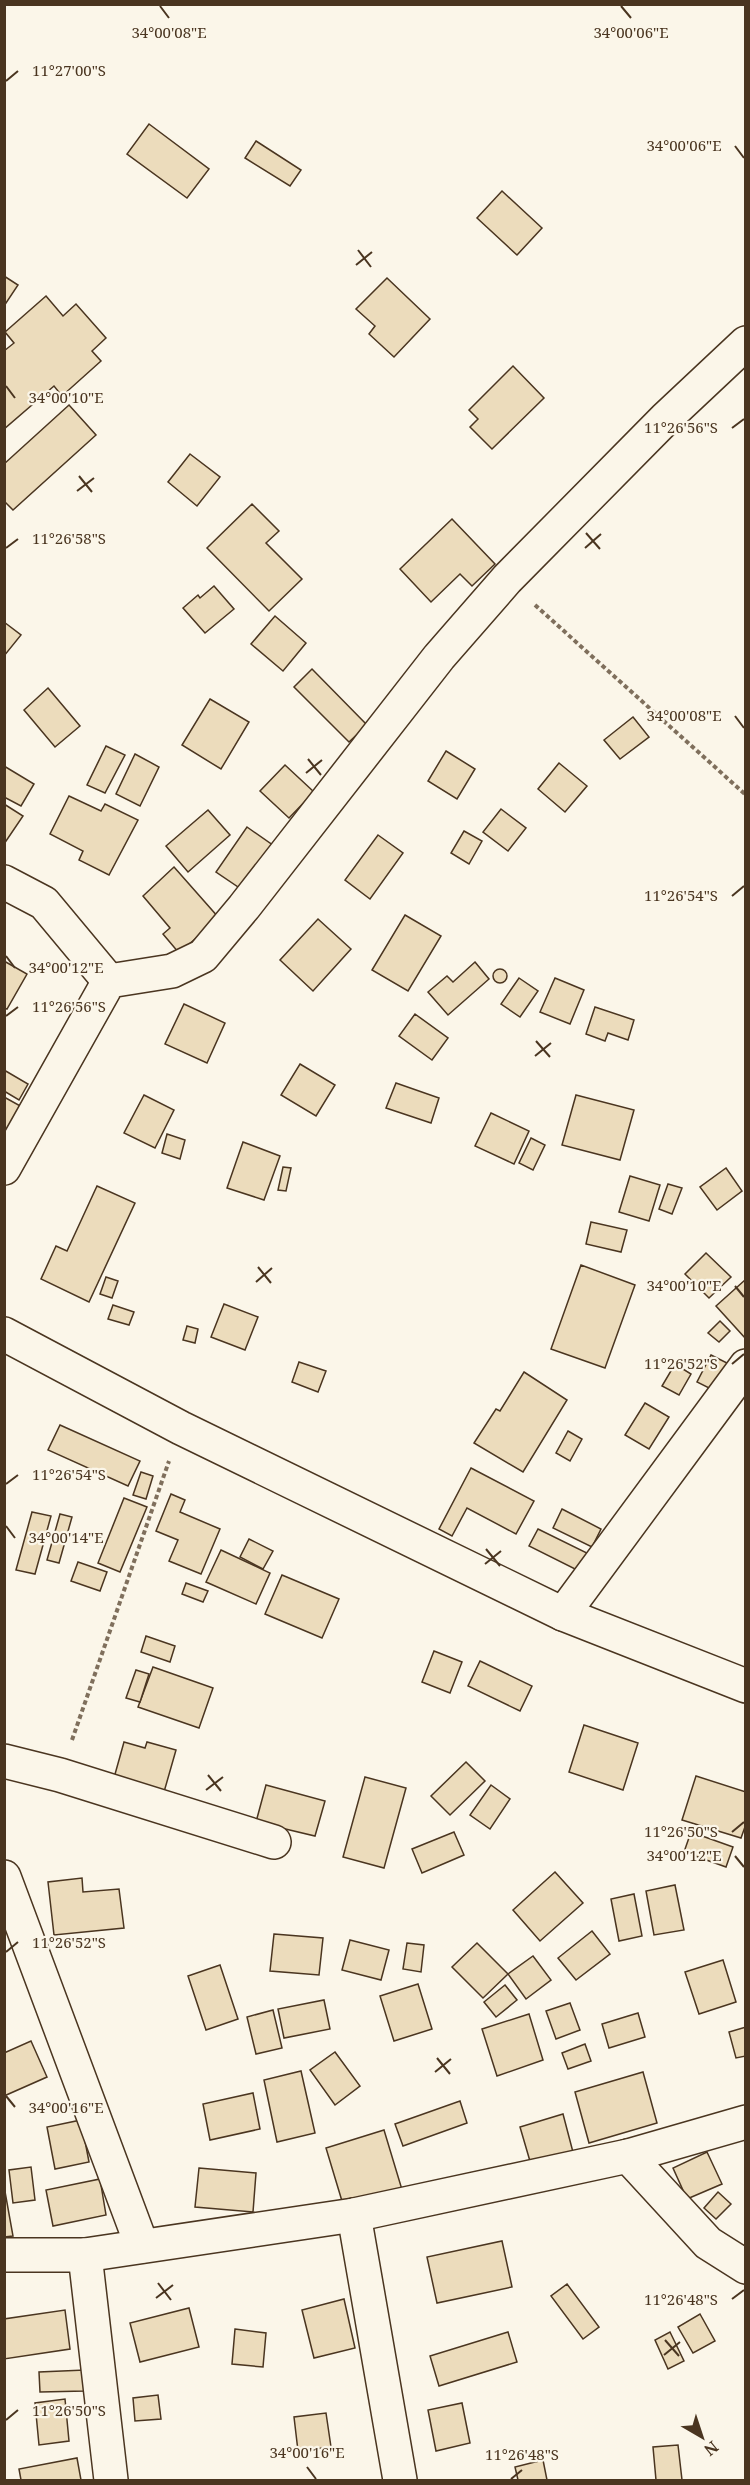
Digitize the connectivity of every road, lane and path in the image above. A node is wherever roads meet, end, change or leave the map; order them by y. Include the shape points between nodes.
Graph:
1 (746, 343) edge
2 (507, 579) junction
3 (746, 795) edge
4 (4, 882) edge
5 (109, 981) junction
6 (4, 1168) edge
7 (4, 1334) edge
8 (746, 1366) edge
9 (181, 1428) junction
10 (563, 1614) junction
11 (746, 1686) edge
12 (4, 1761) edge
13 (60, 1775) junction
14 (274, 1842) dead end
15 (4, 1877) edge
16 (746, 2122) edge
17 (628, 2156) junction
18 (354, 2216) junction
19 (142, 2246) junction
20 (4, 2255) edge
21 (85, 2255) junction
22 (746, 2267) edge
23 (111, 2481) edge
24 (400, 2481) edge

1 - 2 street
2 - 3 path
2 - 5 street via 439,657 203,956 172,971
4 - 5 street via 44,903
5 - 6 street
7 - 9 street
8 - 10 street
9 - 10 street
9 - 13 path
10 - 11 street
12 - 13 street
13 - 14 street
15 - 19 street
16 - 17 street
17 - 18 street
17 - 22 street via 708,2243
18 - 19 street
18 - 24 street
19 - 21 street
20 - 21 street
21 - 23 street

